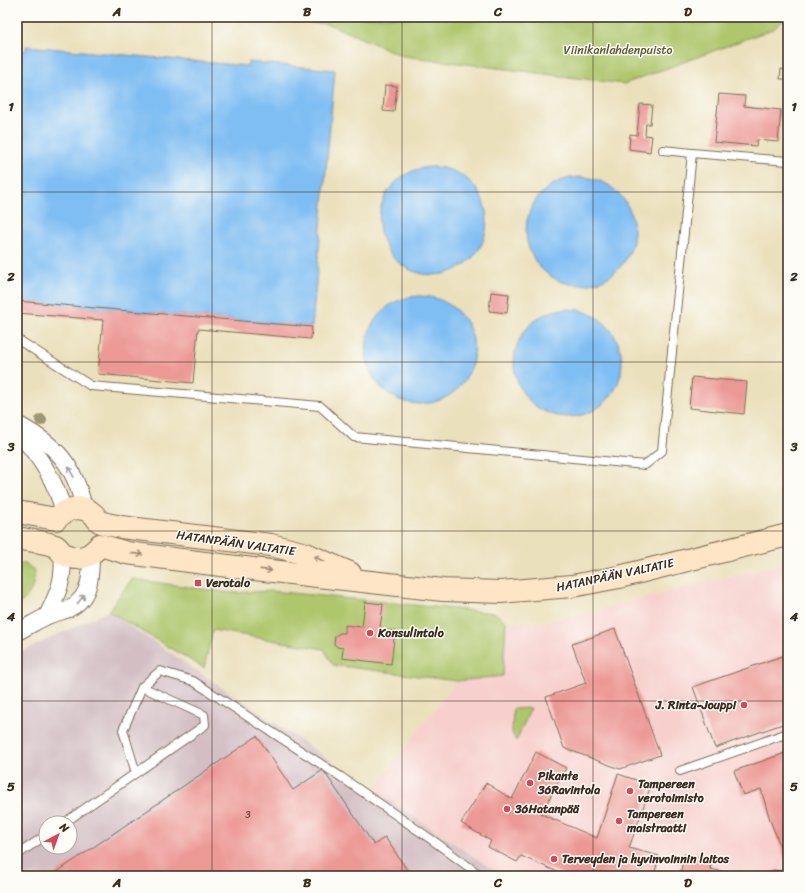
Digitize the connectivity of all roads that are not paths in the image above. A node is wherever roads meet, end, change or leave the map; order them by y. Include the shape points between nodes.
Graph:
1 (663, 150) dead end
2 (692, 153) junction
3 (788, 161) edge
4 (17, 339) edge
5 (17, 424) edge
6 (17, 432) edge
7 (17, 512) edge
8 (76, 515) junction
9 (788, 535) edge
10 (17, 538) edge
11 (95, 549) junction
12 (59, 550) junction
13 (367, 581) junction
14 (47, 616) junction
15 (17, 632) edge
16 (142, 687) junction
17 (788, 733) edge
18 (680, 771) dead end
19 (136, 773) junction
20 (76, 815) edge
21 (38, 841) edge
22 (17, 855) edge
23 (481, 876) edge

1 - 2 lane
2 - 3 lane
2 - 4 lane via 662,450 645,465 354,437 320,406 91,386
8 -> 5 street via 77,482 63,458 47,441
6 - 8 street via 49,471 57,490
7 - 8 main road, HATANPÄÄN VALTATIE
8 - 11 street via 102,530
8 - 12 street via 52,528 52,537
13 -> 8 main road, HATANPÄÄN VALTATIE via 306,554 285,549 121,527
9 - 13 main road, HATANPÄÄN VALTATIE via 619,577 572,586 501,592 443,590
10 - 12 main road, HATANPÄÄN VALTATIE
11 - 12 main road, HATANPÄÄN VALTATIE via 77,558
11 -> 13 main road, HATANPÄÄN VALTATIE
14 -> 11 street via 69,609 81,601 88,589
12 - 14 street via 63,576
14 - 15 street
16 - 19 lane via 123,730
16 - 19 lane via 204,715 205,726
16 - 23 lane via 160,671 193,681 341,777
17 - 18 lane
19 - 20 lane
21 - 22 lane

